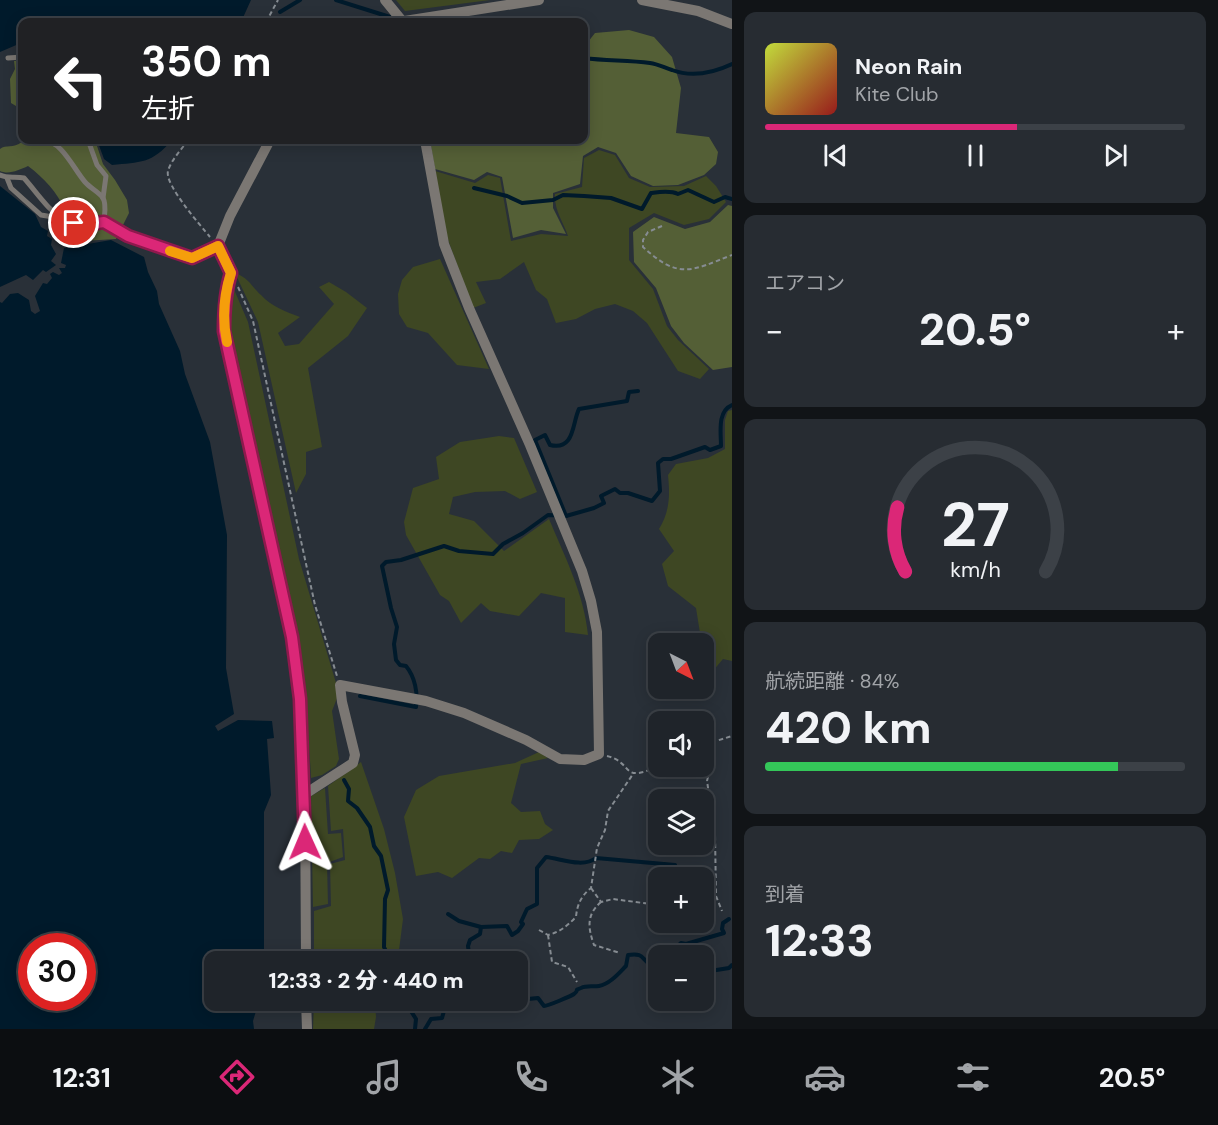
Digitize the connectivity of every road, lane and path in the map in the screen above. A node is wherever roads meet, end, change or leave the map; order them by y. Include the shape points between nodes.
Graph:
1 (278, 0) edge
2 (385, 0) edge
3 (538, 0) edge
4 (642, 0) edge
5 (268, 18) edge
6 (398, 18) edge
7 (426, 18) edge
8 (732, 24) edge
9 (18, 57) edge
10 (8, 58) dead end
11 (55, 144) edge
12 (89, 144) edge
13 (185, 144) edge
14 (268, 144) edge
15 (426, 144) edge
16 (0, 175) edge
17 (7, 178) junction
18 (103, 198) junction
19 (60, 218) junction
20 (104, 222) junction
21 (662, 226) dead end
22 (218, 246) junction
23 (732, 255) edge
24 (231, 273) junction
25 (340, 685) junction
26 (732, 736) edge
27 (714, 741) edge
28 (599, 754) junction
29 (648, 771) edge
30 (633, 774) junction
31 (708, 777) edge
32 (305, 794) junction
33 (591, 888) junction
34 (600, 902) junction
35 (648, 904) edge
36 (722, 910) dead end
37 (539, 930) dead end
38 (548, 935) junction
39 (306, 951) edge
40 (620, 953) dead end
41 (576, 982) dead end
42 (306, 1011) edge
43 (307, 1029) edge

1 - 5 path
2 - 6 street
3 - 7 street
4 - 8 street via 698,11
9 - 10 lane
11 - 18 lane
12 - 18 lane via 106,176
13 - 22 path via 167,176
14 - 22 street
15 - 28 street via 444,244 582,571 591,601 597,632
16 - 17 lane
17 - 19 lane via 11,188 41,215
17 - 19 lane via 24,178
18 - 20 lane
19 - 20 lane via 74,223
20 - 22 lane via 128,236 192,258
21 - 23 path via 648,232 642,240 643,247 668,265 696,269
22 - 24 street
24 - 25 path via 253,321 315,605
24 - 32 street via 225,296 224,331 292,637
25 - 28 street via 426,701 464,713 560,759 584,760
25 - 32 street via 355,755 353,764
26 - 27 path
28 - 30 path via 612,758
29 - 30 path
30 - 33 path via 608,811
31 - 36 path via 715,834 716,896
32 - 39 street
33 - 34 path
33 - 38 path via 584,893 576,917 565,928
34 - 35 path via 613,899
34 - 40 path via 590,916 589,932 594,945
37 - 38 path
38 - 41 path via 552,962 568,967
42 - 43 street

